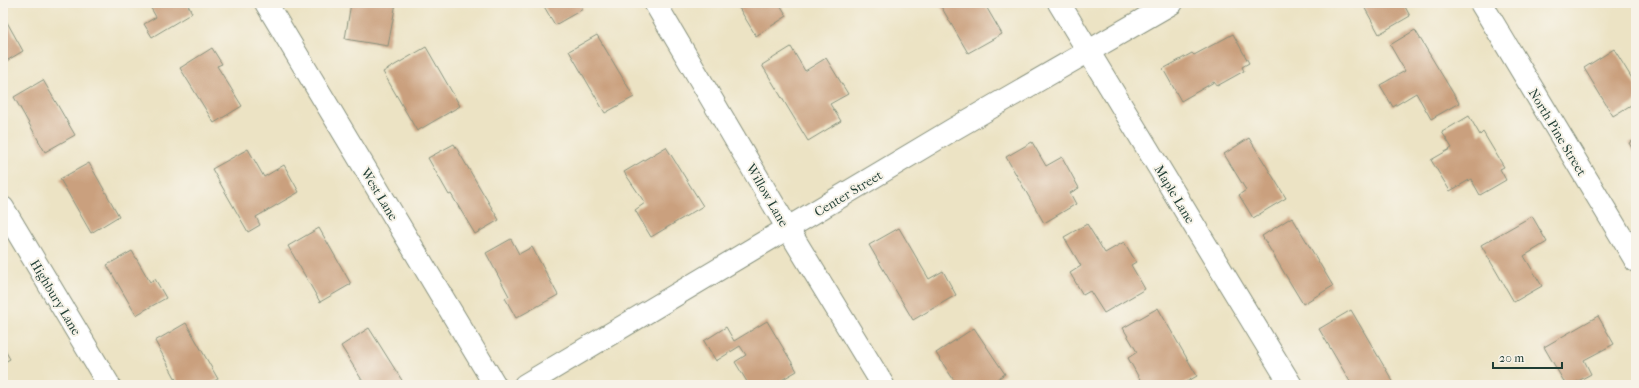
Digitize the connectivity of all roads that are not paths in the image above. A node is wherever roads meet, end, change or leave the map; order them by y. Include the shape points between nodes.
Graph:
1 (266, 3) edge
2 (655, 3) edge
3 (1059, 3) edge
4 (1172, 3) edge
5 (1481, 3) edge
6 (1089, 52) junction
7 (3, 208) edge
8 (788, 230) junction
9 (1636, 261) edge
10 (109, 385) edge
11 (495, 385) edge
12 (525, 385) edge
13 (883, 385) edge
14 (1291, 385) edge

1 - 11 street, West Lane
2 - 8 street, Willow Lane
3 - 6 street, Maple Lane
4 - 6 street, Center Street
5 - 9 street, North Pine Street
6 - 8 street, Center Street via 952,130
6 - 14 street, Maple Lane
7 - 10 street, Highbury Lane
8 - 12 street, Center Street
8 - 13 street, Willow Lane

